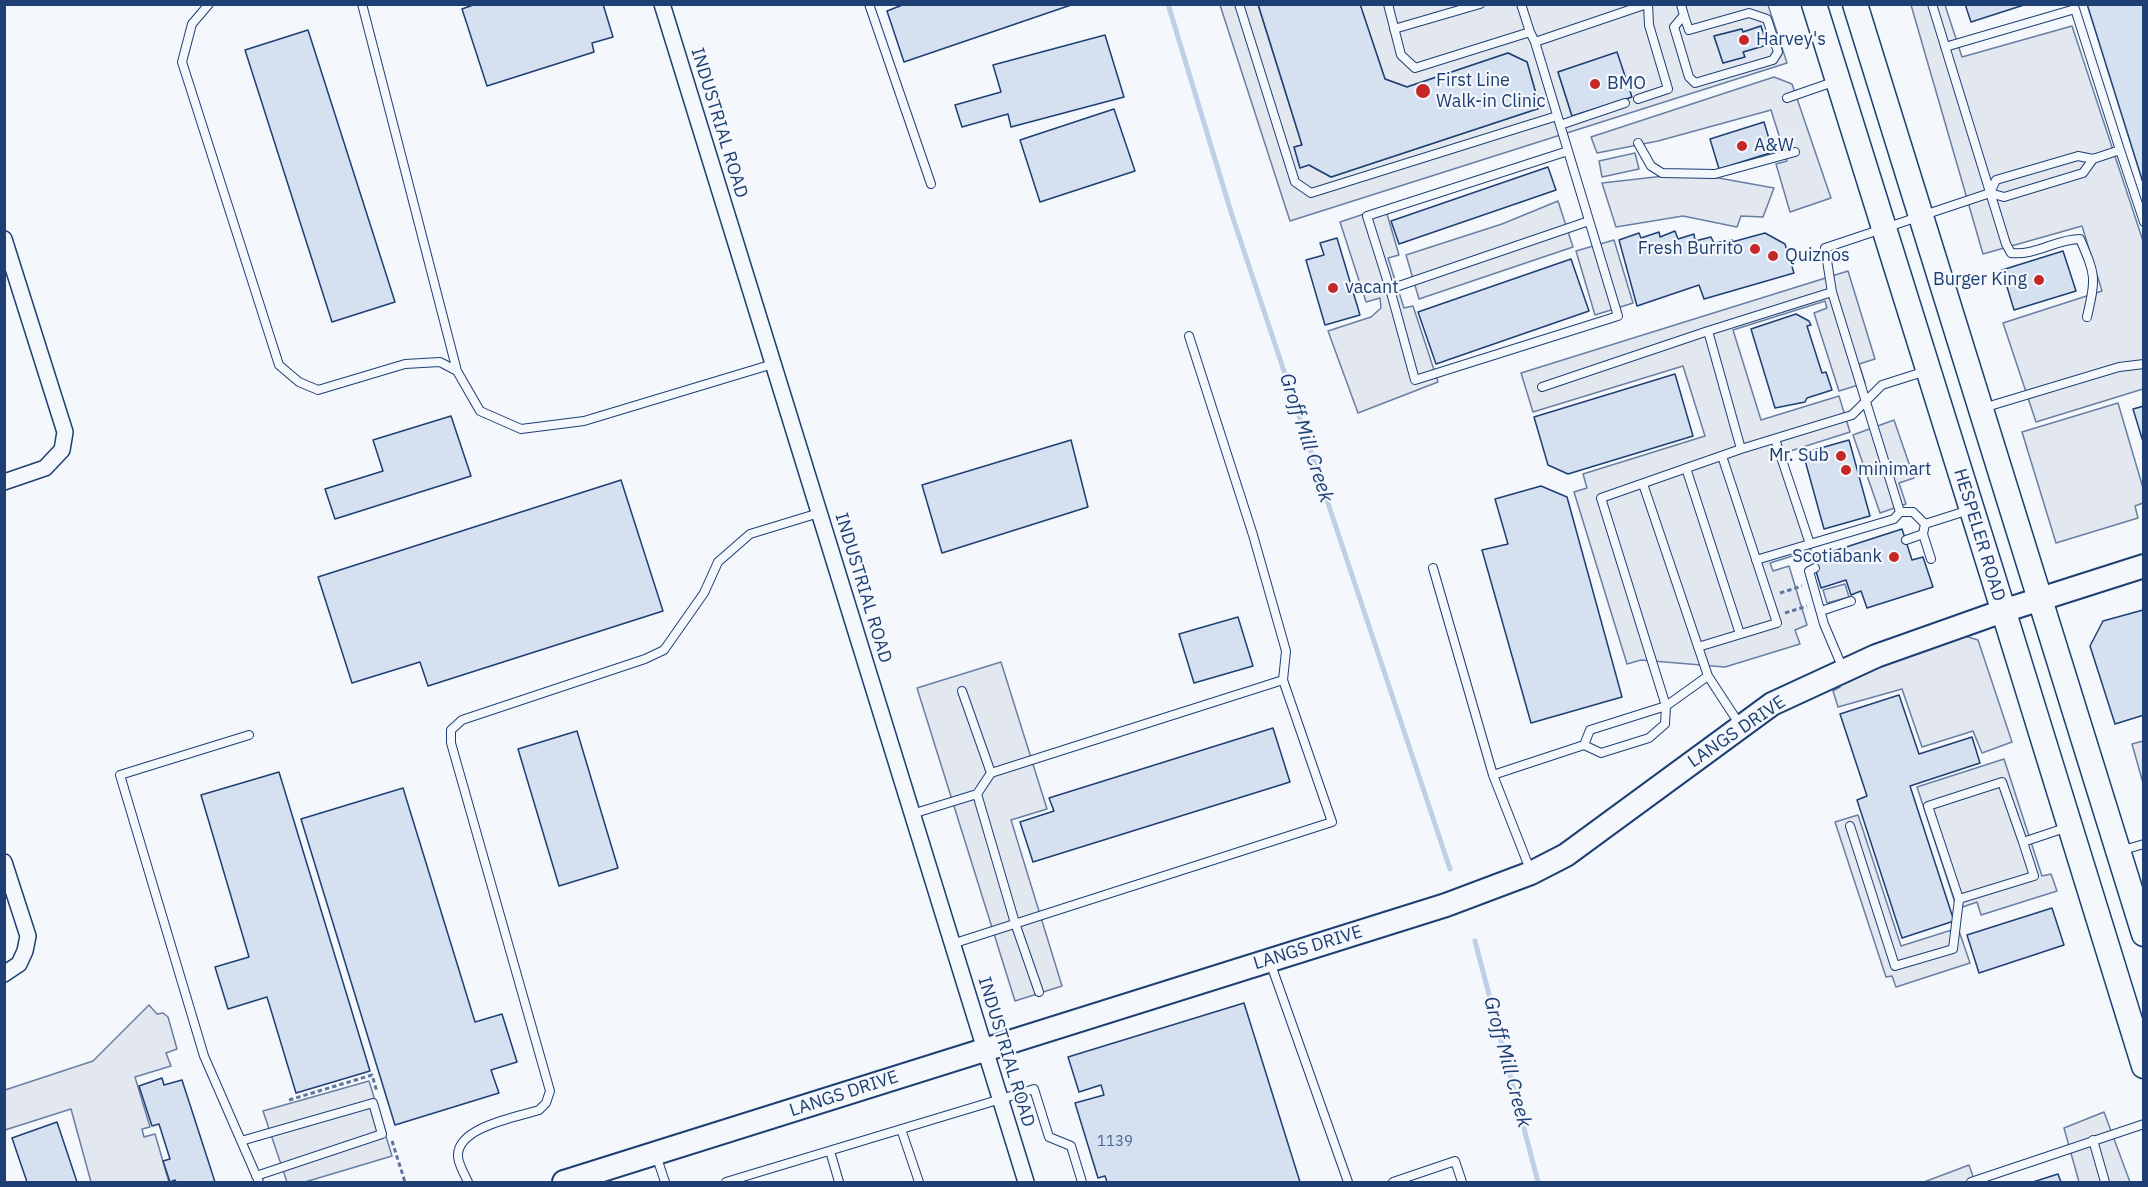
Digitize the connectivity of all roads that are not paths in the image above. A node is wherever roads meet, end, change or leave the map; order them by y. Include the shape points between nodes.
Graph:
1 (209, 4) edge
2 (362, 4) edge
3 (662, 4) edge
4 (869, 4) edge
5 (1239, 4) edge
6 (1388, 4) edge
7 (1480, 4) edge
8 (1521, 4) edge
9 (1647, 4) edge
10 (1681, 4) edge
11 (1814, 4) edge
12 (1855, 4) edge
13 (1932, 4) edge
14 (1684, 15) junction
15 (1394, 29) junction
16 (1530, 32) junction
17 (1535, 42) junction
18 (1946, 47) junction
19 (1838, 81) junction
20 (1787, 98) dead end
21 (1638, 99) dead end
22 (1625, 103) dead end
23 (1557, 116) junction
24 (1560, 125) junction
25 (1638, 143) dead end
26 (2120, 150) junction
27 (1568, 151) junction
28 (1795, 152) dead end
29 (2093, 159) junction
30 (931, 184) dead end
31 (1990, 193) junction
32 (1921, 215) junction
33 (1588, 221) junction
34 (2144, 222) edge
35 (1884, 228) junction
36 (6, 247) edge
37 (1390, 289) junction
38 (1832, 292) junction
39 (2087, 317) dead end
40 (1708, 331) junction
41 (1189, 336) dead end
42 (773, 364) junction
43 (2144, 364) edge
44 (1928, 370) junction
45 (457, 371) junction
46 (1542, 387) dead end
47 (1865, 400) junction
48 (1981, 409) junction
49 (1775, 439) junction
50 (1741, 449) junction
51 (1722, 456) junction
52 (1686, 468) junction
53 (4, 482) edge
54 (1643, 483) junction
55 (1971, 509) junction
56 (1900, 512) junction
57 (819, 513) junction
58 (1924, 524) junction
59 (1923, 534) junction
60 (1906, 540) dead end
61 (1810, 544) junction
62 (1931, 559) dead end
63 (1756, 560) junction
64 (2144, 566) edge
65 (1433, 568) dead end
66 (1815, 568) dead end
67 (2040, 600) junction
68 (1851, 601) dead end
69 (1819, 607) junction
70 (2003, 611) junction
71 (1740, 634) junction
72 (1698, 647) junction
73 (1843, 671) junction
74 (1708, 676) junction
75 (1283, 680) junction
76 (962, 691) dead end
77 (1666, 706) junction
78 (1741, 727) junction
79 (249, 735) dead end
80 (1584, 745) junction
81 (991, 773) junction
82 (1493, 775) junction
83 (976, 794) junction
84 (912, 814) junction
85 (1850, 826) dead end
86 (2069, 827) junction
87 (2023, 842) junction
88 (2144, 844) edge
89 (2118, 852) junction
90 (4, 862) edge
91 (1531, 873) junction
92 (1959, 899) junction
93 (1015, 924) junction
94 (2144, 934) edge
95 (952, 944) junction
96 (1270, 960) junction
97 (4, 974) edge
98 (1039, 992) dead end
99 (985, 1050) junction
100 (2144, 1066) edge
101 (1000, 1099) junction
102 (2144, 1124) edge
103 (901, 1129) junction
104 (2093, 1140) junction
105 (242, 1142) junction
106 (830, 1151) junction
107 (656, 1154) junction
108 (591, 1178) edge
109 (257, 1179) edge
110 (468, 1182) edge
111 (564, 1182) edge
112 (665, 1182) edge
113 (726, 1182) edge
114 (839, 1182) edge
115 (919, 1182) edge
116 (1026, 1182) edge
117 (1082, 1182) edge
118 (1348, 1182) edge
119 (1393, 1182) edge
120 (1462, 1182) edge
121 (1971, 1182) edge
122 (2105, 1182) edge

1 - 45 lane via 192,24 182,62 279,365 299,382 318,390 405,364 440,362
2 - 45 lane
3 - 42 street, INDUSTRIAL ROAD
4 - 30 lane
5 - 23 lane via 1295,182 1311,193
6 - 15 lane
7 - 15 lane
8 - 16 lane
9 - 17 lane
9 - 21 lane via 1648,25 1668,89
10 - 14 lane
11 - 19 main road, HESPELER ROAD
12 - 32 main road
13 - 18 lane
14 - 14 lane via 1674,27 1689,77 1695,83 1773,60 1778,52 1767,19 1749,13 1689,30
15 - 16 lane via 1401,55 1415,68
16 - 17 lane
17 - 23 lane
18 - 26 lane via 2075,9
18 - 31 lane
19 - 20 lane
19 - 35 main road, HESPELER ROAD
22 - 24 lane
23 - 24 lane
24 - 27 lane
25 - 28 lane via 1651,166 1662,173 1715,174
26 - 29 lane
26 - 34 lane
27 - 33 lane
27 - 37 lane via 1367,216
29 - 31 lane via 2083,173 2004,197
29 - 31 lane via 2078,156 1996,180
31 - 32 lane
31 - 39 lane via 2011,253 2021,255 2080,239 2094,271
32 - 35 lane
32 - 48 main road
33 - 37 lane
33 - 37 lane via 1618,316 1414,380
35 - 38 lane via 1825,248
35 - 44 main road, HESPELER ROAD
36 - 53 street via 65,432 62,450 45,468
38 - 40 lane
38 - 47 lane
40 - 46 lane
40 - 50 lane
41 - 75 lane via 1286,651
42 - 45 lane via 584,421 521,429 480,411
42 - 57 street, INDUSTRIAL ROAD
43 - 48 lane via 2119,367
44 - 47 lane via 1882,384
44 - 55 main road, HESPELER ROAD
47 - 49 lane via 1852,415
47 - 56 lane
48 - 67 main road
49 - 50 lane
49 - 61 lane
50 - 51 lane
51 - 52 lane
51 - 63 lane
52 - 54 lane
52 - 71 lane
54 - 72 lane
54 - 77 lane via 1601,498
55 - 58 lane
55 - 70 main road, HESPELER ROAD
56 - 58 lane via 1913,512
56 - 61 lane via 1894,519
57 - 84 street, INDUSTRIAL ROAD
57 - 110 lane via 750,534 718,562 704,592 664,650 462,720 451,730 451,743 550,1091 539,1110 478,1129 463,1140 458,1156
58 - 59 lane
59 - 60 lane
59 - 62 lane
61 - 63 lane
63 - 71 lane via 1777,623
64 - 67 street, LANGS DRIVE
65 - 82 lane
66 - 69 lane via 1809,571
67 - 70 street, LANGS DRIVE
67 - 89 main road
68 - 69 lane
69 - 73 lane
70 - 73 street, LANGS DRIVE
70 - 86 main road, HESPELER ROAD
71 - 72 lane
72 - 74 lane
73 - 78 street, LANGS DRIVE via 1772,704
74 - 77 lane
74 - 78 lane
75 - 81 lane
75 - 93 lane via 1332,822
76 - 81 lane
77 - 80 lane via 1590,730
77 - 80 lane via 1665,724 1649,738 1601,753
78 - 91 street, LANGS DRIVE via 1566,855
79 - 105 lane via 120,775 204,1056
80 - 82 lane
81 - 83 lane
82 - 91 lane
83 - 84 lane
83 - 93 lane
84 - 95 street, INDUSTRIAL ROAD
85 - 92 lane via 1895,966 1953,949
86 - 87 lane
86 - 100 main road, HESPELER ROAD
87 - 92 lane via 2034,876
87 - 92 lane via 2002,782 1928,806
88 - 89 lane
89 - 94 main road
90 - 97 street via 28,936 19,964
91 - 96 street, LANGS DRIVE via 1446,905
93 - 95 lane
93 - 98 lane
95 - 99 street, INDUSTRIAL ROAD
96 - 99 street, LANGS DRIVE
96 - 118 lane
99 - 101 street, INDUSTRIAL ROAD
99 - 107 street, LANGS DRIVE
101 - 103 lane
101 - 116 street, INDUSTRIAL ROAD
101 - 117 lane via 1034,1089 1049,1137 1071,1146
102 - 104 lane
103 - 106 lane
103 - 115 lane
104 - 121 lane
104 - 122 lane
105 - 109 lane
105 - 109 lane via 373,1103 382,1134
106 - 113 lane
106 - 114 lane
107 - 108 street, LANGS DRIVE
107 - 112 lane
108 - 111 street, LANGS DRIVE
119 - 120 lane via 1455,1161

